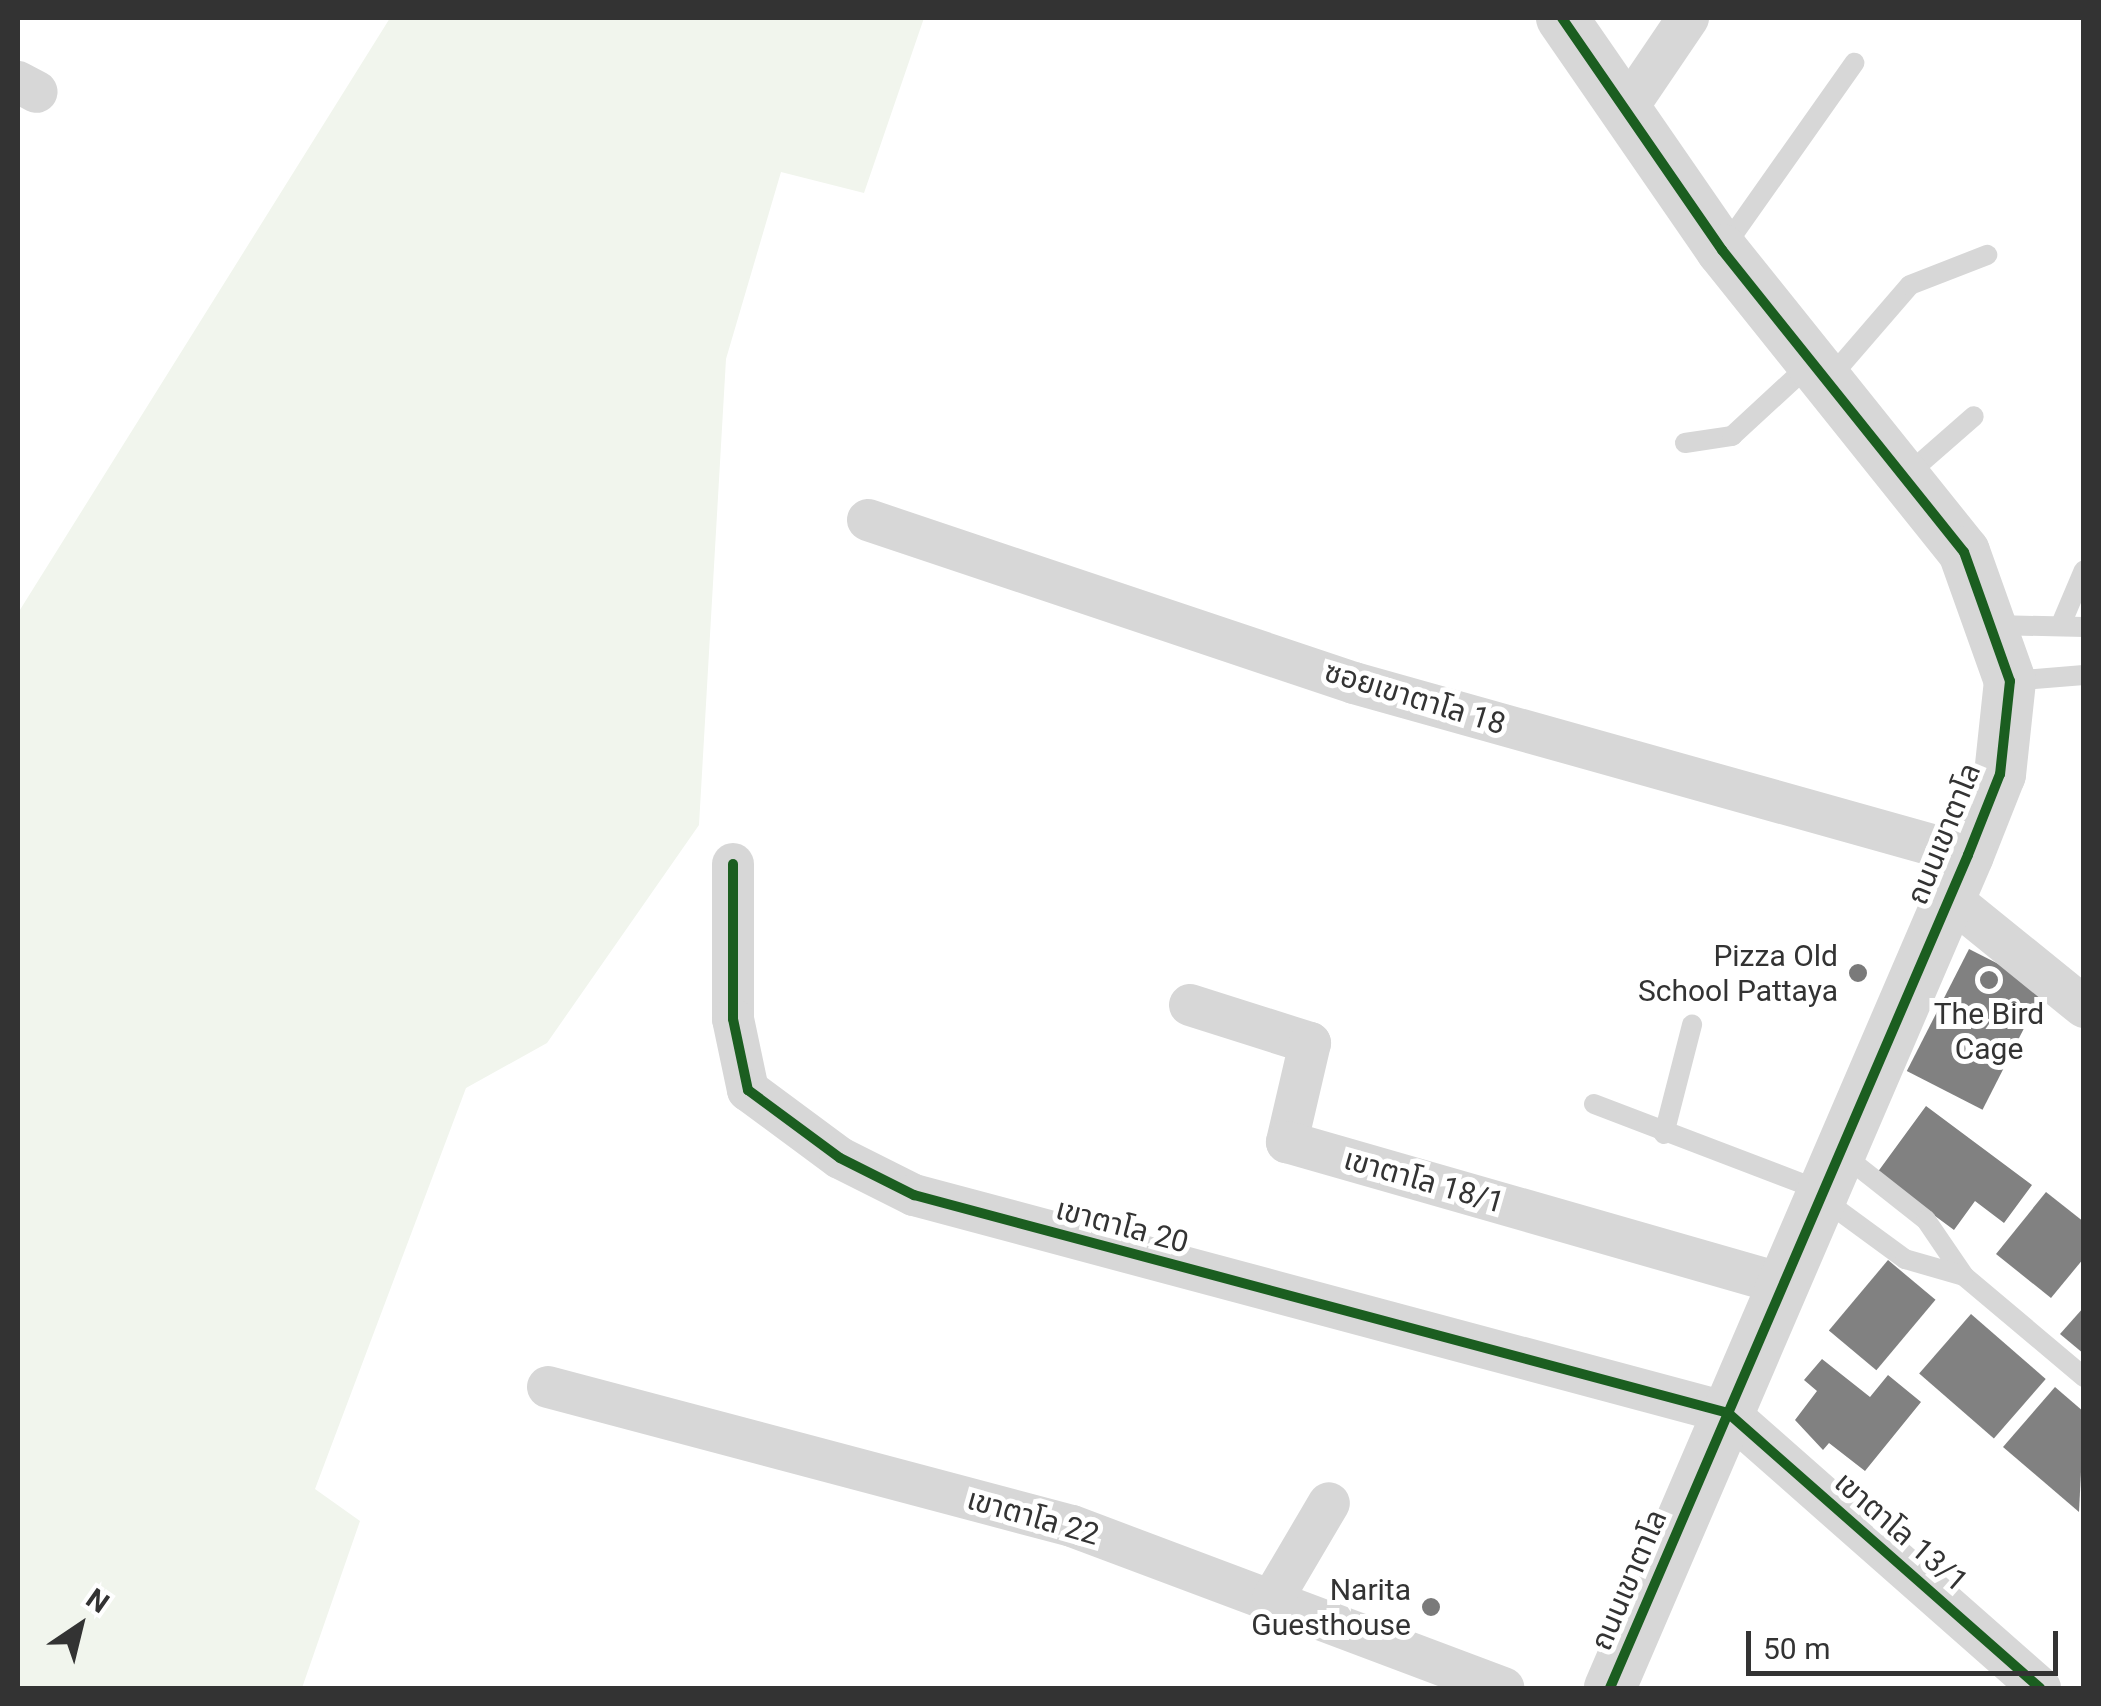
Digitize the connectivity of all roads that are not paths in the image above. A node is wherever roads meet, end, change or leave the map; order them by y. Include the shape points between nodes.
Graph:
1 (1562, 18) edge
2 (1688, 18) edge
3 (1854, 63) dead end
4 (1623, 114) junction
5 (1722, 250) junction
6 (1986, 255) dead end
7 (1818, 373) junction
8 (1974, 416) dead end
9 (1685, 443) dead end
10 (1908, 473) junction
11 (868, 520) dead end
12 (2084, 570) edge
13 (2062, 622) junction
14 (1995, 624) junction
15 (2084, 627) edge
16 (2084, 675) edge
17 (2010, 681) junction
18 (733, 864) dead end
19 (1958, 876) junction
20 (1190, 1005) dead end
21 (2084, 1007) edge
22 (1692, 1025) dead end
23 (1594, 1104) dead end
24 (1664, 1134) junction
25 (1823, 1177) junction
26 (1964, 1276) junction
27 (1779, 1283) junction
28 (2084, 1377) edge
29 (548, 1386) dead end
30 (1728, 1413) junction
31 (1330, 1503) dead end
32 (1273, 1598) junction
33 (1623, 1682) edge
34 (1504, 1688) edge
35 (2040, 1688) edge

1 - 4 street, ถนนเขาตาโล
2 - 4 street
3 - 5 lane
4 - 5 street, ถนนเขาตาโล
5 - 7 street, ถนนเขาตาโล
6 - 7 lane via 1910,285
7 - 9 lane via 1732,436
7 - 10 street, ถนนเขาตาโล
8 - 10 lane
10 - 14 street, ถนนเขาตาโล via 1964,552
11 - 19 street, ซอยเขาตาโล 18
12 - 13 lane
13 - 14 lane
13 - 15 lane
14 - 17 street, ถนนเขาตาโล
16 - 17 lane
17 - 19 street, ถนนเขาตาโล via 2000,774
18 - 30 street, เขาตาโล 20 via 733,1019 748,1090 840,1158 914,1195
19 - 21 street
19 - 25 street, ถนนเขาตาโล
20 - 27 street, เขาตาโล 18/1 via 1310,1043 1288,1142
22 - 24 lane
23 - 24 lane
24 - 25 lane
25 - 26 lane via 1905,1259
25 - 26 lane via 1926,1220
25 - 27 street, ถนนเขาตาโล
26 - 28 lane
27 - 30 street, ถนนเขาตาโล
29 - 32 street, เขาตาโล 22 via 1072,1526
30 - 33 street, ถนนเขาตาโล
30 - 35 street, เขาตาโล 13/1
31 - 32 street
32 - 34 street, เขาตาโล 22

